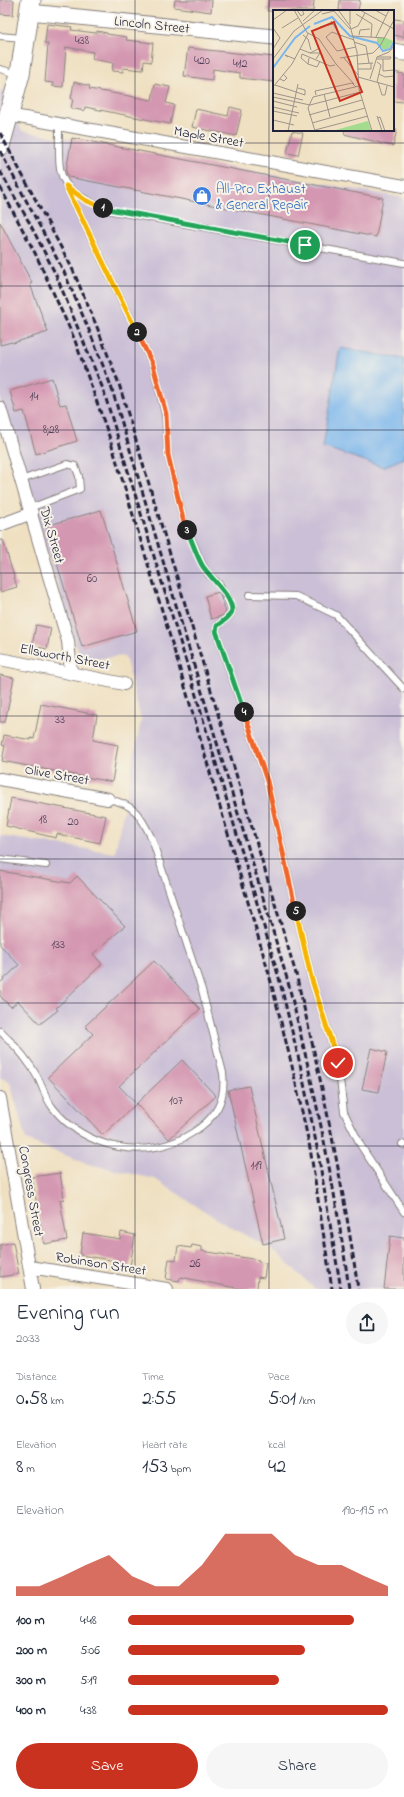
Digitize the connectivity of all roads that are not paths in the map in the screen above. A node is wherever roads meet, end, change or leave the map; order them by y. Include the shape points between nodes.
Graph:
1 (30, 6) edge
2 (0, 36) edge
3 (273, 36) edge
4 (25, 39) junction
5 (394, 51) edge
6 (404, 52) edge
7 (0, 69) edge
8 (20, 74) junction
9 (8, 115) junction
10 (58, 124) junction
11 (0, 146) edge
12 (66, 186) junction
13 (404, 186) edge
14 (404, 263) edge
15 (0, 408) edge
16 (21, 480) junction
17 (31, 511) junction
18 (0, 525) edge
19 (249, 595) dead end
20 (0, 659) edge
21 (70, 672) junction
22 (124, 684) dead end
23 (404, 690) edge
24 (0, 780) edge
25 (108, 798) joint
26 (0, 859) edge
27 (46, 865) dead end
28 (0, 1031) edge
29 (0, 1098) edge
30 (404, 1212) edge
31 (30, 1267) junction
32 (155, 1288) edge
33 (33, 1289) edge
34 (167, 1289) edge

1 - 3 street, Lincoln Street
1 - 4 main road
2 - 4 lane
4 - 8 main road
5 - 6 street
7 - 8 lane
8 - 9 main road
9 - 10 street, Maple Street
9 - 11 main road
10 - 12 lane via 59,171
10 - 13 street, Maple Street
12 - 14 lane via 85,200 107,210
12 - 30 lane via 153,365 166,414 168,455 183,519 202,564 220,585 232,611 217,626 216,631 267,781 311,977 338,1063 344,1112 361,1146
15 - 16 street, Dix Street
16 - 17 street, Dix Street
16 - 17 lane via 67,464 75,466 80,489
17 - 18 street
17 - 21 street, Dix Street via 68,641
19 - 23 lane via 296,596 336,615
20 - 21 street, Ellsworth Street
21 - 22 street, Ellsworth Street
24 - 25 street, Olive Street
25 - 28 lane via 133,808 143,820 152,839 202,990 223,1073 224,1086 215,1114 205,1125 178,1142 162,1146 128,1148 87,1138 60,1117 31,1066
26 - 27 lane
29 - 31 street, Congress Street
31 - 32 street, Robinson Street
31 - 33 street, Congress Street
32 - 34 street, Robinson Street

